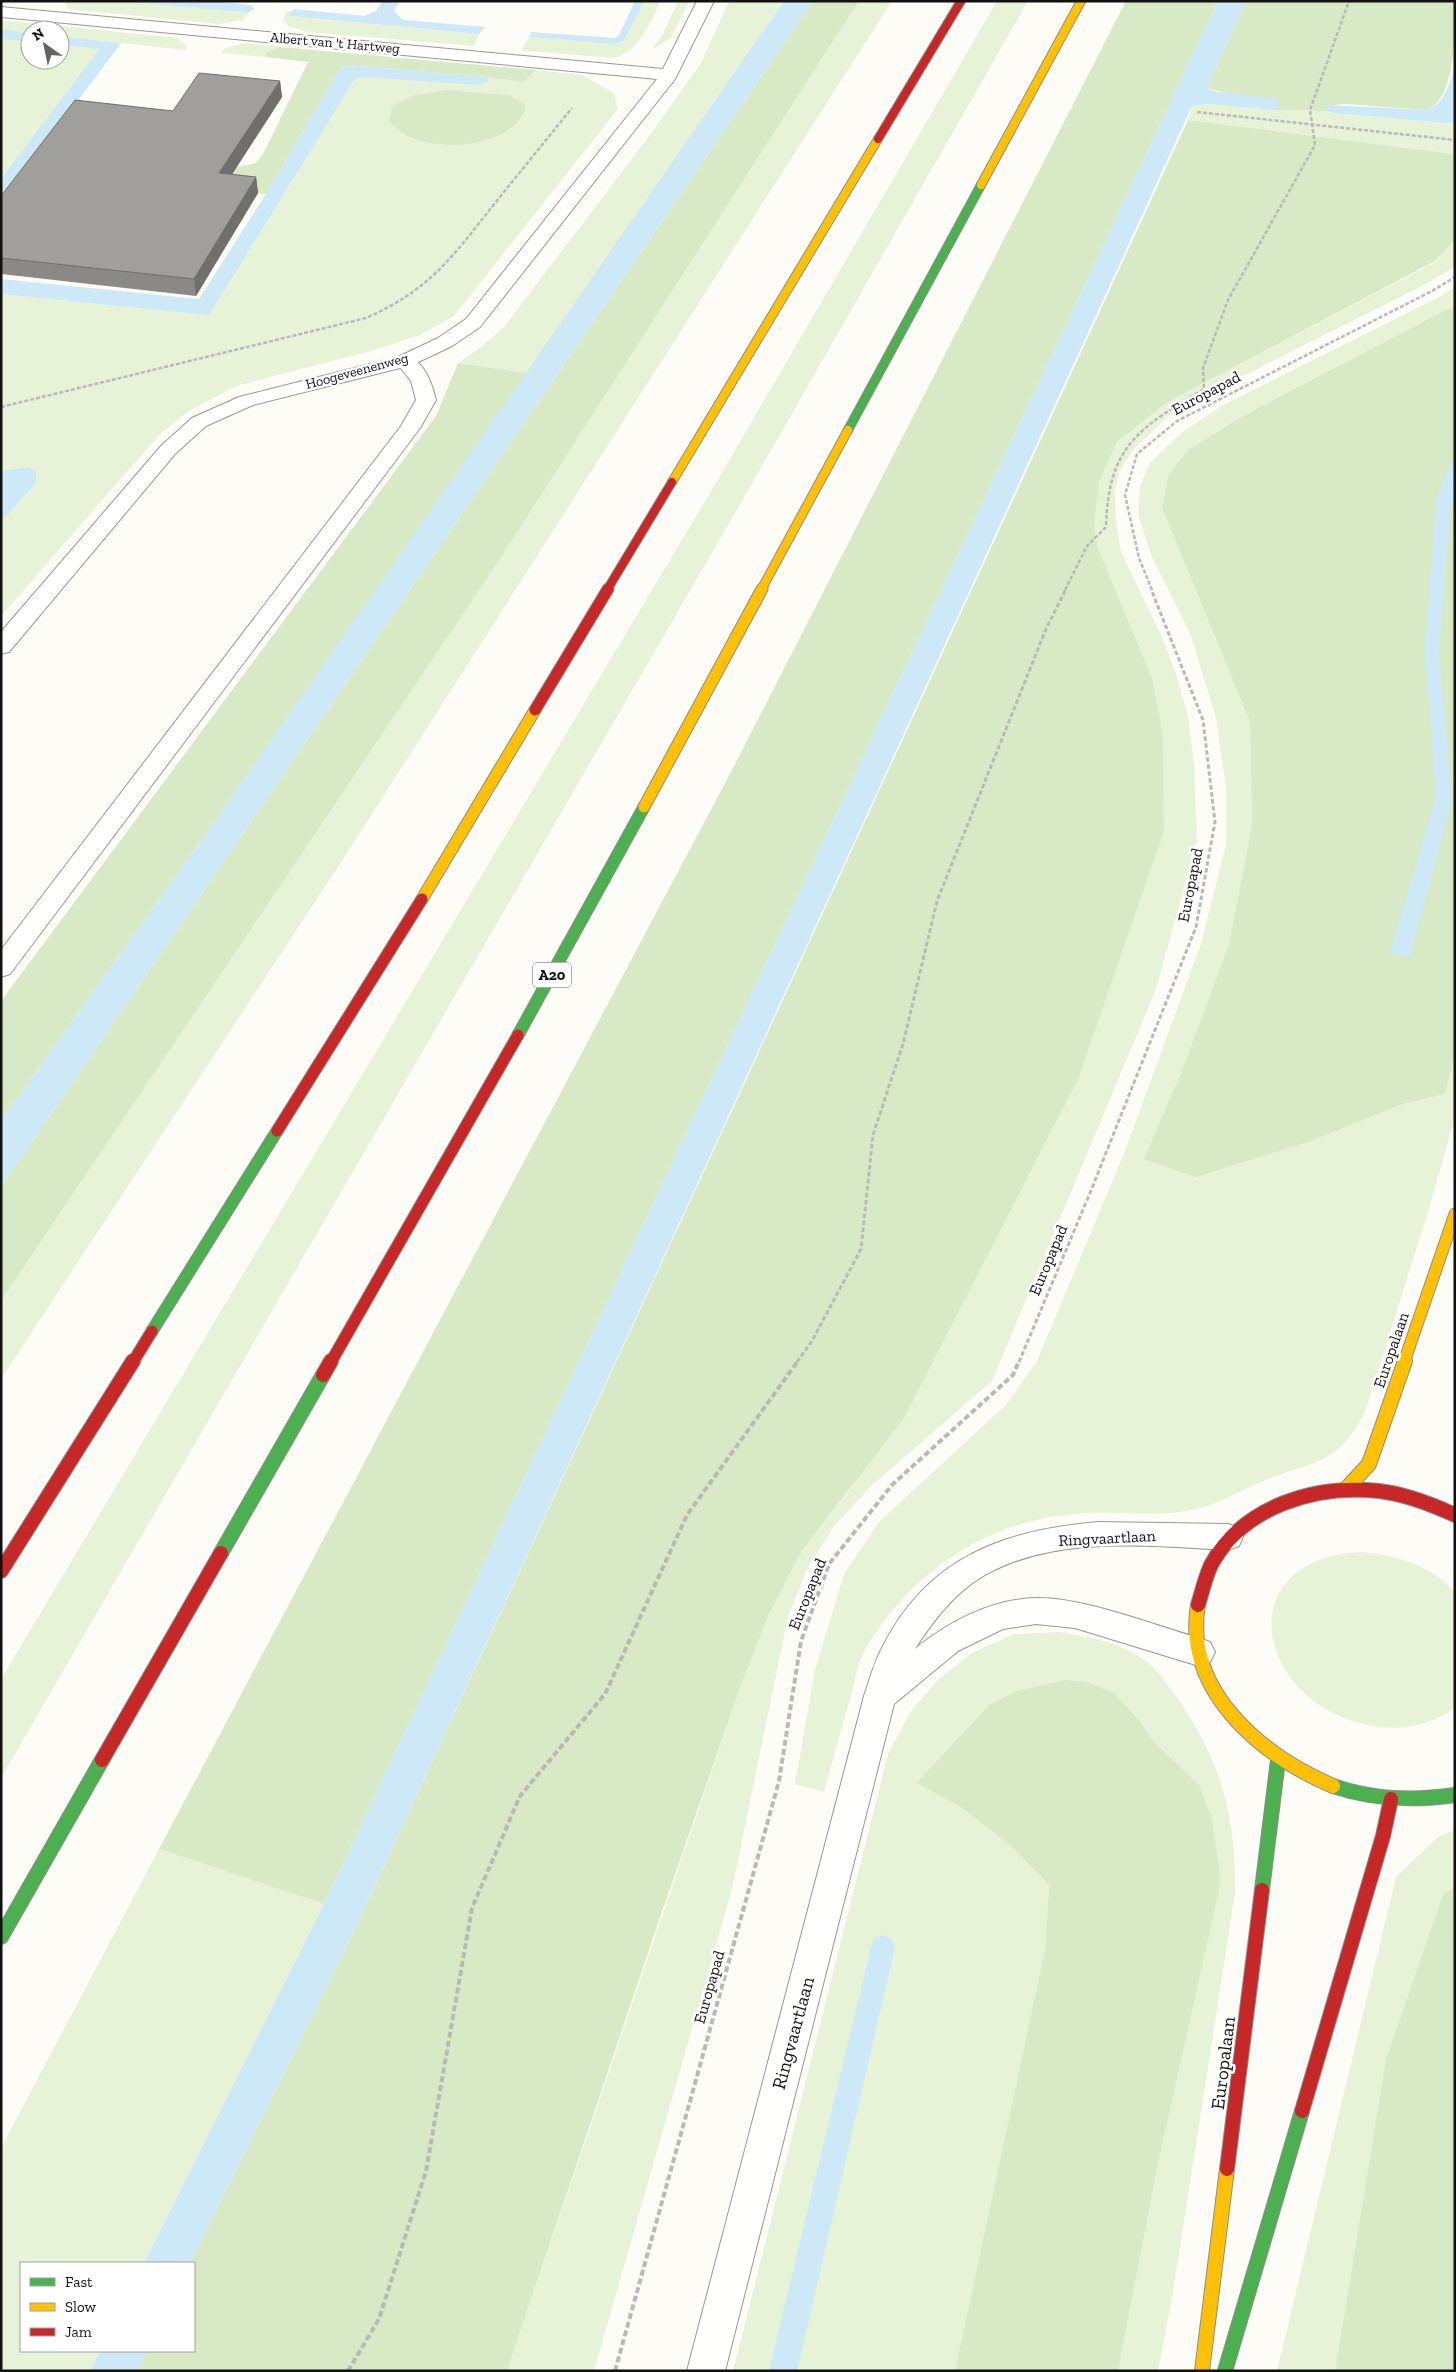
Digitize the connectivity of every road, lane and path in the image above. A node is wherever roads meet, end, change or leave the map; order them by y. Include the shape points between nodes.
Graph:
1 (706, 1) edge
2 (961, 1) edge
3 (1081, 1) edge
4 (1349, 1) edge
5 (1, 12) edge
6 (615, 69) junction
7 (669, 75) junction
8 (1197, 112) dead end
9 (1313, 126) junction
10 (1455, 140) edge
11 (1455, 277) edge
12 (405, 361) junction
13 (1, 407) edge
14 (1, 647) edge
15 (1, 968) edge
16 (1455, 1214) edge
17 (1346, 1489) junction
18 (1455, 1515) edge
19 (1228, 1538) junction
20 (1, 1570) edge
21 (1199, 1652) junction
22 (880, 1696) junction
23 (1278, 1760) junction
24 (1455, 1794) edge
25 (1390, 1799) junction
26 (1, 1937) edge
27 (348, 2371) edge
28 (615, 2371) edge
29 (706, 2371) edge
30 (1202, 2371) edge
31 (1225, 2371) edge

1 - 7 street, Hoogeveenenweg
2 - 20 main road via 411,917
3 - 26 main road, A20 via 568,947
4 - 9 path via 1310,110
5 - 6 street, Albert van 't Hartweg
6 - 7 street, Albert van 't Hartweg
6 - 13 path via 568,112 443,268 419,291 393,307 366,318
7 - 12 street, Hoogeveenenweg via 473,323 445,342
8 - 9 path
9 - 10 path
9 - 27 path via 1315,145 1228,300 1203,368 1204,388 1162,414 1126,445 1109,481 1106,526 1087,546 1039,647 937,901 903,1044 873,1135 861,1249 812,1341 687,1515 605,1694 520,1796 472,1908 426,2171 379,2319
11 - 28 path, Europapad via 1178,420 1137,454 1125,495 1139,558 1203,720 1214,822 1196,927 1013,1375 892,1485 829,1564 801,1641 779,1781
12 - 14 street, Hoogeveenenweg via 246,401 199,422 168,450
12 - 15 street via 421,380 426,400 410,428
16 - 17 main road, Europalaan via 1369,1464
17 - 18 main road via 1379,1491 1411,1498
17 - 19 main road via 1281,1503 1253,1518
19 - 21 main road via 1211,1562 1199,1590 1195,1620
19 - 22 street, Ringvaartlaan via 1146,1534 1062,1538 1016,1548 974,1566 943,1590 897,1650
21 - 22 street via 1075,1615 1036,1610 999,1616 947,1640
21 - 23 main road via 1209,1682 1227,1711 1250,1737
22 - 29 street, Ringvaartlaan
23 - 25 main road via 1313,1779 1351,1793
23 - 30 main road, Europalaan
24 - 25 main road via 1426,1800
25 - 31 main road via 1383,1836

